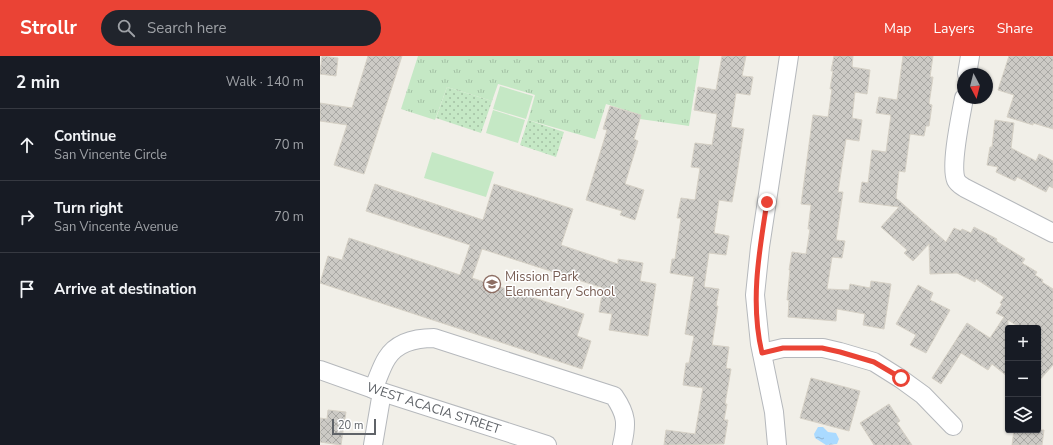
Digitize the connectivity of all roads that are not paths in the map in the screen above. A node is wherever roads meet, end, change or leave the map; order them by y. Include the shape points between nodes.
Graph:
1 (789, 56) edge
2 (970, 56) edge
3 (968, 68) edge
4 (963, 104) edge
5 (1053, 233) edge
6 (762, 353) junction
7 (320, 370) edge
8 (378, 391) junction
9 (952, 426) dead end
10 (373, 445) edge
11 (547, 445) edge
12 (622, 445) edge
13 (777, 445) edge

1 - 6 street via 757,271 756,314
2 - 3 street
4 - 5 street via 954,167 956,180 965,188
6 - 9 street via 783,348 822,348 874,362 901,378 923,396
6 - 13 street via 774,412
7 - 8 street, WEST ACACIA STREET
8 - 10 street
8 - 11 street, WEST ACACIA STREET
8 - 12 street via 387,357 396,348 409,341 434,338 614,396 625,417

